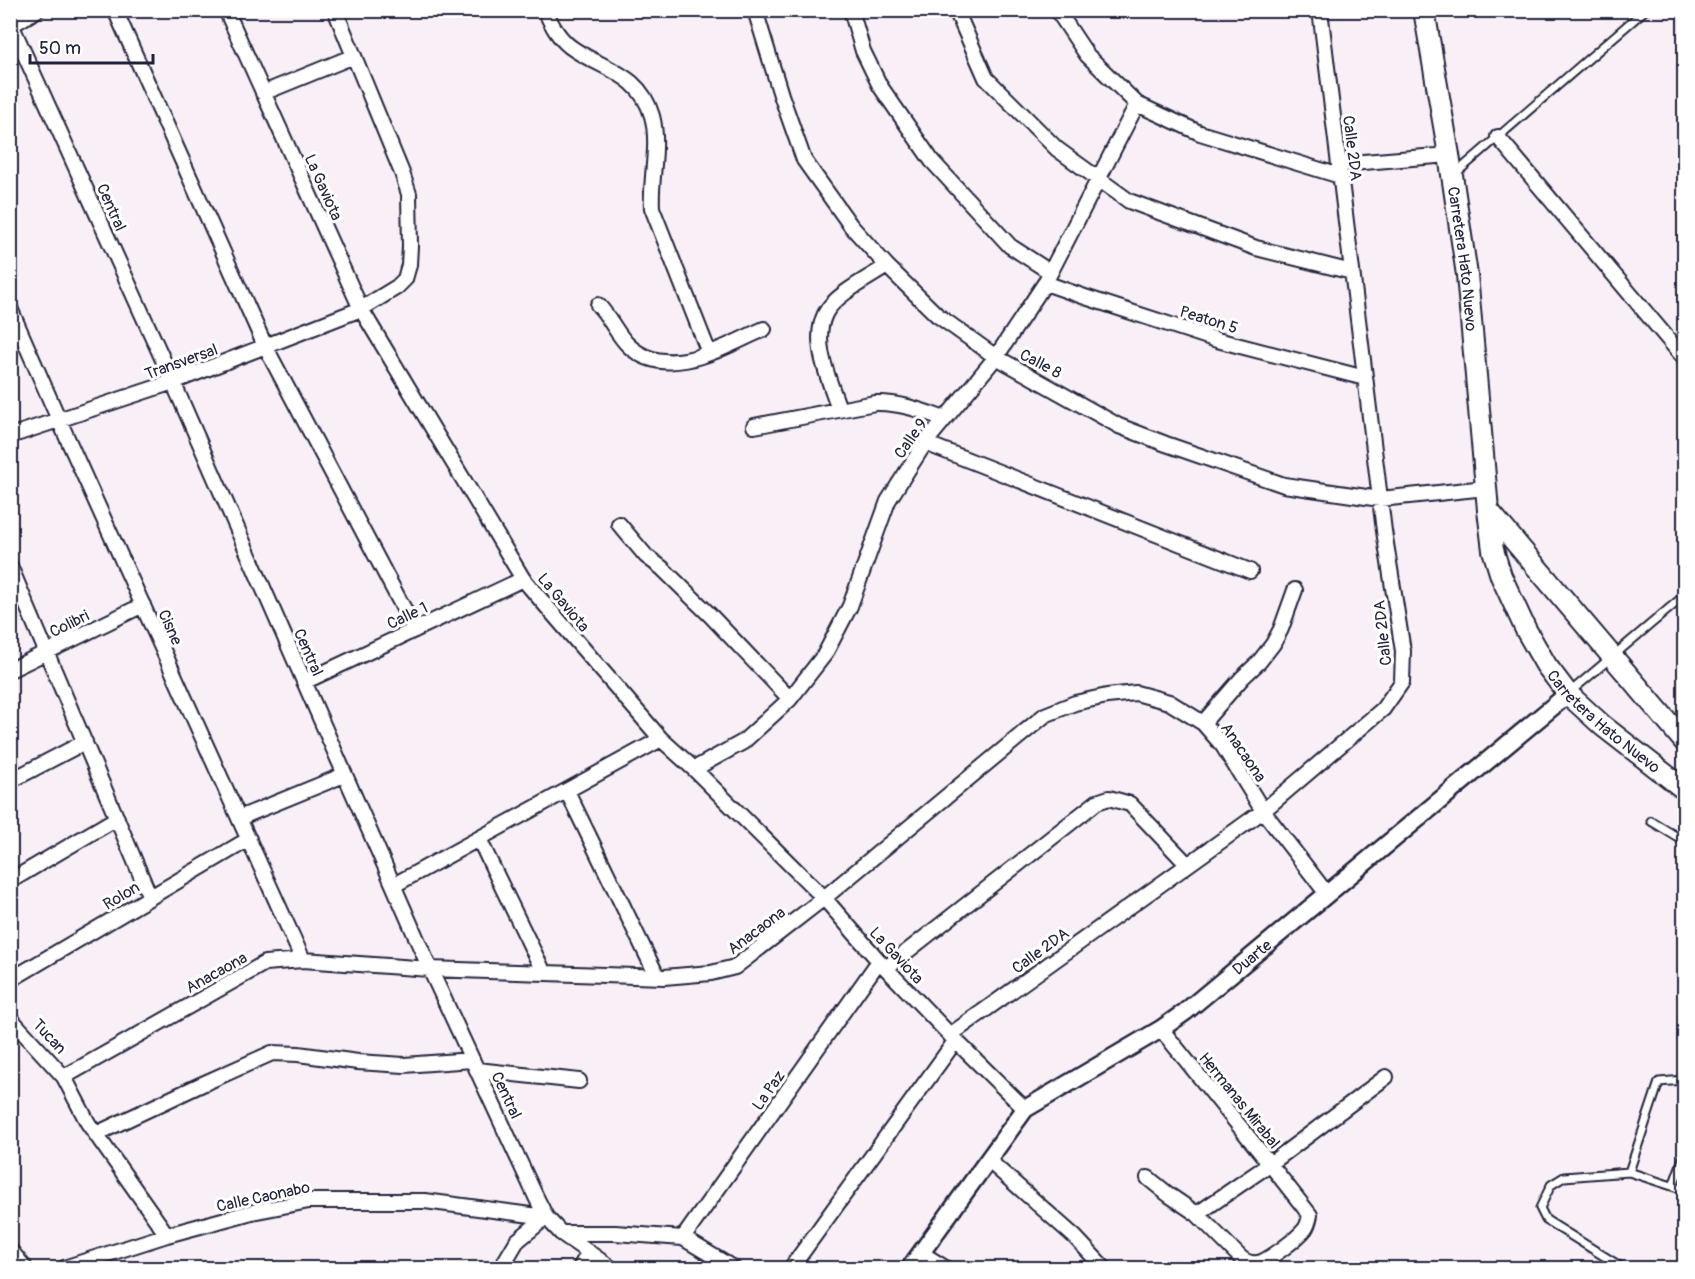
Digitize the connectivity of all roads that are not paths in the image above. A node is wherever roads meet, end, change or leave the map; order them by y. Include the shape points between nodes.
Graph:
1 (37, 10) edge
2 (115, 10) edge
3 (225, 10) edge
4 (334, 10) edge
5 (545, 10) edge
6 (755, 10) edge
7 (851, 10) edge
8 (956, 10) edge
9 (1057, 10) edge
10 (1320, 10) edge
11 (1424, 10) edge
12 (1645, 10) edge
13 (11, 25) edge
14 (354, 56) junction
15 (263, 93) junction
16 (1137, 104) junction
17 (1498, 137) junction
18 (1449, 155) junction
19 (1340, 170) junction
20 (1453, 176) junction
21 (1097, 178) junction
22 (887, 266) junction
23 (1352, 272) junction
24 (1048, 278) junction
25 (598, 305) dead end
26 (10, 308) edge
27 (361, 309) junction
28 (764, 329) dead end
29 (265, 346) junction
30 (710, 353) junction
31 (996, 357) junction
32 (1684, 358) edge
33 (1365, 378) junction
34 (172, 382) junction
35 (839, 409) junction
36 (945, 419) junction
37 (59, 420) junction
38 (754, 426) dead end
39 (10, 436) edge
40 (925, 443) junction
41 (1486, 488) junction
42 (1380, 498) junction
43 (1488, 510) junction
44 (619, 524) dead end
45 (10, 566) edge
46 (1250, 571) dead end
47 (523, 579) junction
48 (1295, 590) dead end
49 (1684, 596) edge
50 (143, 605) junction
51 (415, 630) junction
52 (46, 652) junction
53 (1613, 656) junction
54 (10, 670) edge
55 (304, 681) junction
56 (1568, 694) junction
57 (790, 699) junction
58 (1203, 723) junction
59 (661, 740) junction
60 (1684, 741) edge
61 (85, 742) junction
62 (694, 769) junction
63 (344, 775) junction
64 (10, 781) edge
65 (1684, 789) edge
66 (567, 791) junction
67 (1263, 811) junction
68 (117, 818) junction
69 (239, 818) junction
70 (1652, 821) dead end
71 (249, 838) junction
72 (479, 839) junction
73 (1684, 841) edge
74 (1187, 864) junction
75 (10, 881) edge
76 (394, 885) junction
77 (1327, 894) junction
78 (150, 897) junction
79 (824, 898) junction
80 (303, 960) junction
81 (882, 964) junction
82 (430, 969) junction
83 (544, 973) junction
84 (657, 976) junction
85 (10, 980) edge
86 (10, 1018) edge
87 (1161, 1029) junction
88 (953, 1038) junction
89 (474, 1065) junction
90 (64, 1077) junction
91 (1386, 1077) dead end
92 (1684, 1080) edge
93 (579, 1081) dead end
94 (1025, 1109) junction
95 (96, 1134) junction
96 (1684, 1156) edge
97 (988, 1160) junction
98 (1270, 1164) junction
99 (1629, 1172) junction
100 (1148, 1178) dead end
101 (1673, 1186) junction
102 (1684, 1190) edge
103 (1197, 1214) junction
104 (546, 1217) junction
105 (561, 1233) junction
106 (167, 1235) junction
107 (683, 1238) junction
108 (10, 1250) edge
109 (589, 1252) junction
110 (921, 1254) junction
111 (25, 1269) edge
112 (64, 1269) edge
113 (501, 1269) edge
114 (580, 1269) edge
115 (611, 1269) edge
116 (733, 1269) edge
117 (791, 1269) edge
118 (910, 1269) edge
119 (945, 1269) edge
120 (1104, 1269) edge
121 (1623, 1269) edge

1 - 13 street
2 - 29 street
3 - 15 street, La Gaviota
4 - 14 street
5 - 30 street via 558,35 574,50 624,77 646,98 655,140 652,208
6 - 22 street, Calle 8 via 804,160 851,226
7 - 24 street, Peaton 5 via 862,51 880,86 932,161 1010,246
8 - 21 street via 986,78 1057,149
9 - 16 street via 1087,55
10 - 19 street, Calle 2DA
11 - 18 main road, Carretera Hato Nuevo
12 - 17 lane
13 - 34 street, Central
14 - 15 street
14 - 27 street, Transversal via 402,173 410,210 405,279
15 - 27 street, La Gaviota
16 - 19 street via 1200,134
16 - 21 street, Calle 9
17 - 20 lane
17 - 32 street
18 - 19 street
18 - 20 main road, Carretera Hato Nuevo
19 - 23 street, Calle 2DA
20 - 41 main road, Carretera Hato Nuevo via 1467,275
21 - 23 street via 1129,201 1256,248
21 - 24 street, Calle 9
22 - 31 street, Calle 8 via 937,315
22 - 35 street via 845,293 825,314 821,350
23 - 33 street, Calle 2DA
24 - 31 street, Calle 9
24 - 33 street, Peaton 5 via 1085,297 1217,340
25 - 30 street via 629,346 652,359 679,362
26 - 37 street, Cisne
27 - 29 street, Transversal
27 - 47 street, La Gaviota
28 - 30 street
29 - 34 street, Transversal
29 - 51 street
31 - 36 street, Calle 9
31 - 42 street, Calle 8 via 1119,426 1166,444 1284,485
33 - 42 street, Calle 2DA
34 - 37 street, Transversal
34 - 55 street, Central
35 - 36 street via 884,403
35 - 38 street
36 - 40 street, Calle 9
37 - 39 street, Transversal
37 - 50 street, Cisne
40 - 46 street
40 - 57 street, Calle 9 via 888,501 837,633
41 - 42 street, Calle 8
41 - 43 main road, Carretera Hato Nuevo
42 - 67 street, Calle 2DA via 1403,651 1402,682 1383,709
43 - 53 main road
43 - 56 main road, Carretera Hato Nuevo via 1501,576 1526,630
44 - 57 street via 646,556 710,615
45 - 52 street
47 - 51 street, Calle 1
47 - 59 street, La Gaviota
48 - 58 street via 1273,644
49 - 53 lane, Duarte
50 - 52 street, Colibri
50 - 69 street, Cisne
51 - 55 street, Calle 1
52 - 54 street, Colibri
52 - 61 street
53 - 56 lane, Duarte
53 - 60 main road
55 - 63 street, Central
56 - 65 main road, Carretera Hato Nuevo via 1602,726
56 - 77 street, Duarte
57 - 62 street, Calle 9 via 742,742
58 - 67 street, Anacaona
58 - 79 street, Anacaona via 1169,702 1136,693 1075,703 1045,715
59 - 62 street, La Gaviota
59 - 66 street
61 - 64 street
61 - 68 street
62 - 79 street, La Gaviota
63 - 69 street
63 - 76 street, Central
66 - 72 street
66 - 84 street
67 - 74 street, Calle 2DA
67 - 77 street, Anacaona
68 - 75 street
68 - 78 street
69 - 71 street, Cisne
70 - 73 lane
71 - 78 street, Rolon
71 - 80 street, Cisne
72 - 76 street
72 - 83 street
74 - 81 street, La Paz via 1130,804 1109,798 1097,802
74 - 88 street, Calle 2DA
76 - 82 street, Central
77 - 87 street, Duarte
78 - 85 street, Rolon
79 - 81 street, La Gaviota
79 - 84 street, Anacaona via 735,967 711,973
80 - 82 street, Anacaona
80 - 90 street, Anacaona via 265,963
81 - 88 street, La Gaviota
81 - 107 street, La Paz
82 - 83 street, Anacaona
82 - 89 street, Central
83 - 84 street, Anacaona
86 - 90 street, Tucan
87 - 94 street, Duarte
87 - 98 street, Hermanas Mirabal
88 - 94 street, La Gaviota
88 - 117 street, Calle 2DA
89 - 93 street
89 - 95 street via 404,1065 272,1053
89 - 104 street, Central
90 - 95 street, Tucan
91 - 98 street, Hermanas Mirabal
92 - 99 lane via 1659,1082
94 - 97 street, Duarte
95 - 106 street, Tucan
96 - 101 lane
97 - 110 street, Duarte
97 - 120 street via 1075,1237
98 - 103 street
98 - 103 street via 1310,1215 1299,1235 1264,1261 1245,1262
99 - 101 lane
99 - 121 lane via 1564,1177 1551,1185 1540,1208 1546,1220
100 - 103 street
101 - 102 lane
104 - 105 street, Central
104 - 106 street, Calle Caonabo via 425,1201 309,1201
104 - 113 street via 517,1241
105 - 107 street
105 - 109 street, Central
106 - 112 street, Calle Caonabo
107 - 116 street
108 - 111 street
109 - 114 street
109 - 115 street, Central
110 - 118 street, Duarte
110 - 119 street

